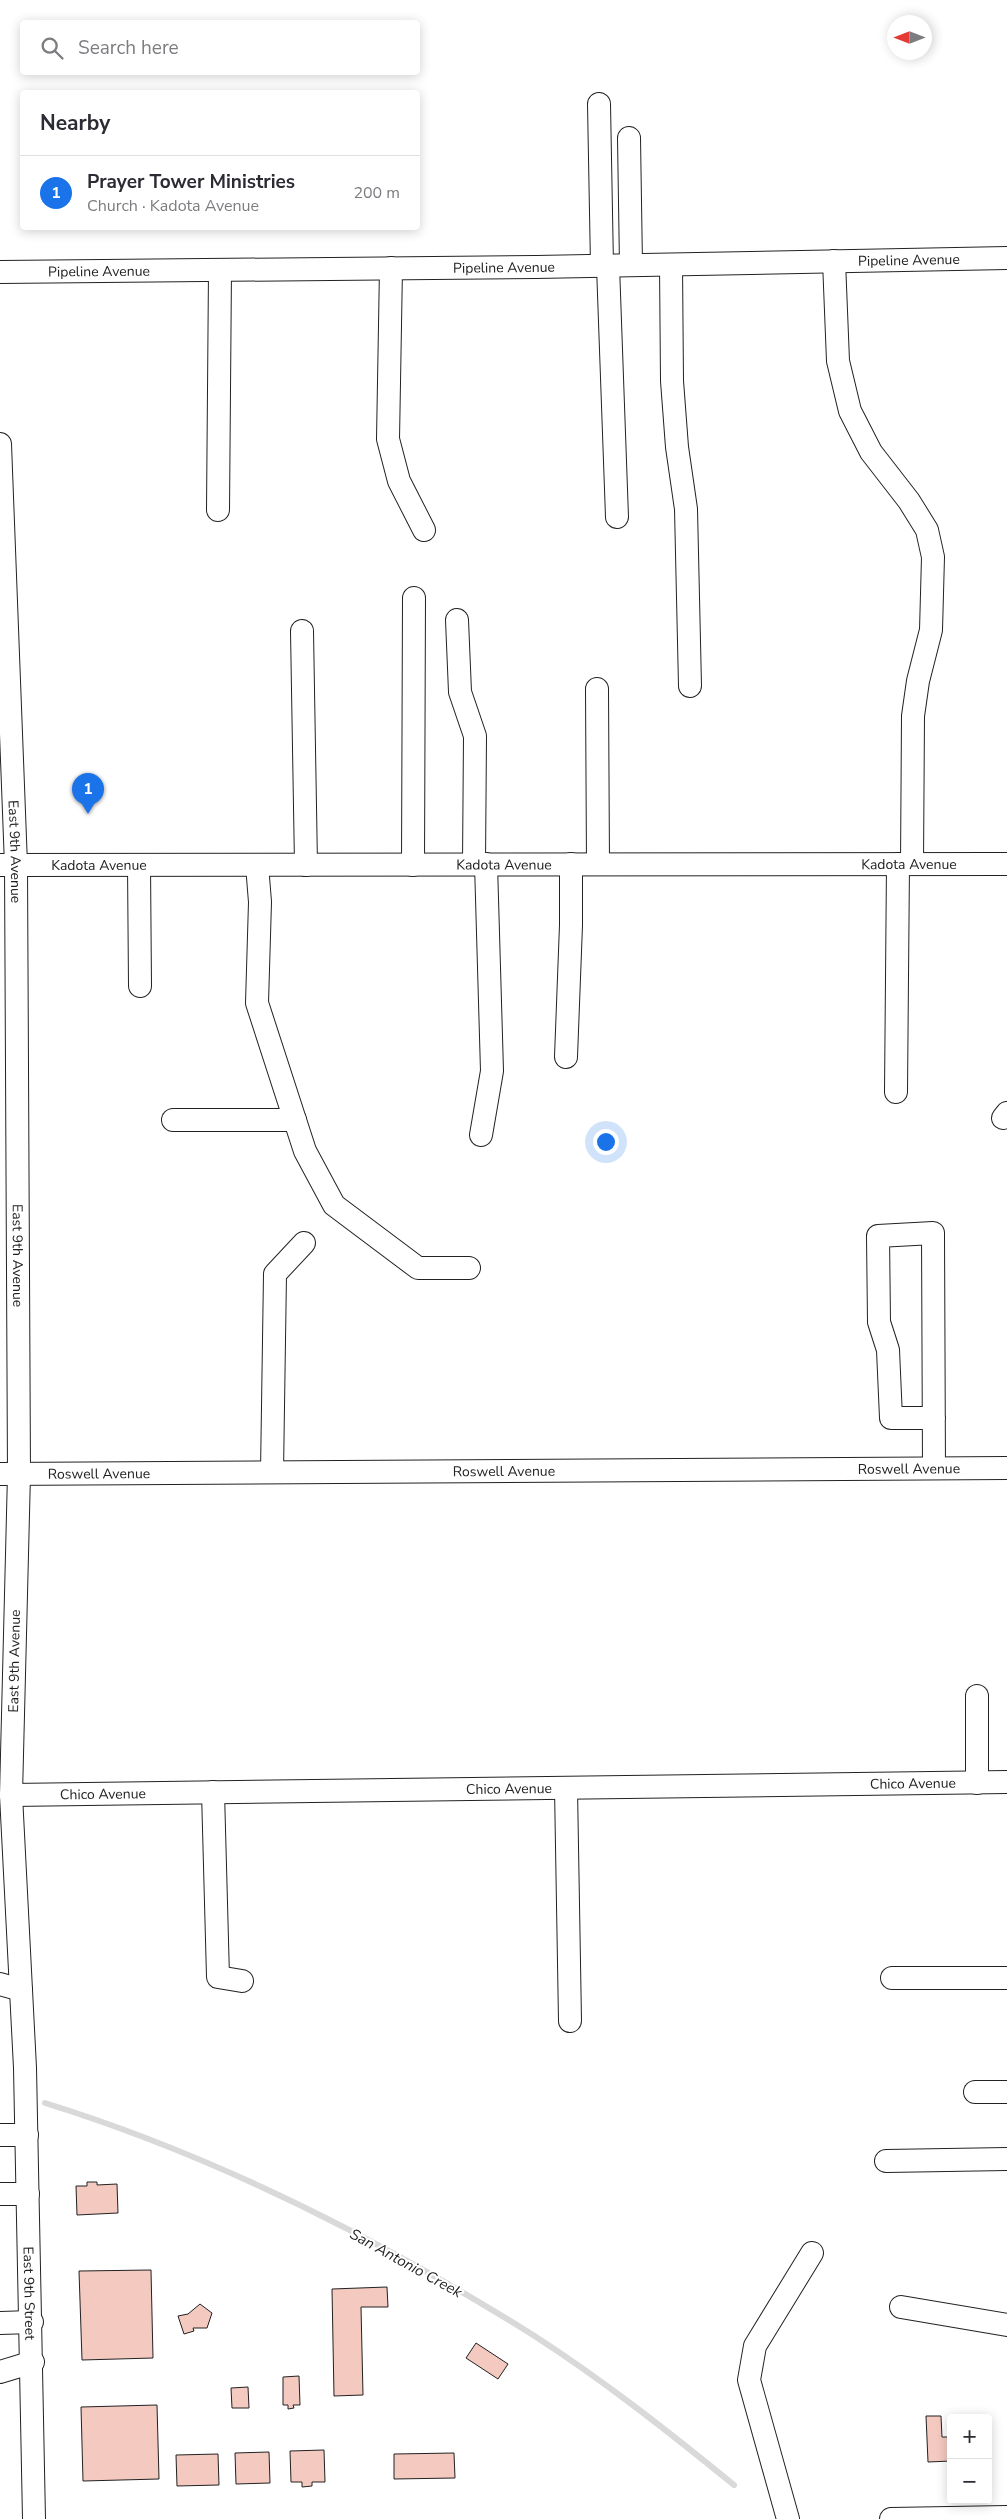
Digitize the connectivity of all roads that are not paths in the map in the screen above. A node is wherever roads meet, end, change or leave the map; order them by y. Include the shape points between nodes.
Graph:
1 (599, 104) dead end
2 (629, 138) dead end
3 (1007, 258) edge
4 (834, 261) junction
5 (631, 265) junction
6 (671, 265) junction
7 (605, 266) junction
8 (391, 268) junction
9 (220, 270) junction
10 (0, 272) edge
11 (0, 444) edge
12 (218, 510) dead end
13 (617, 517) dead end
14 (424, 530) dead end
15 (414, 598) dead end
16 (457, 620) dead end
17 (302, 631) dead end
18 (690, 686) dead end
19 (597, 689) dead end
20 (480, 864) junction
21 (571, 864) junction
22 (598, 864) junction
23 (905, 864) junction
24 (1007, 864) edge
25 (8, 865) edge
26 (139, 865) junction
27 (257, 865) junction
28 (306, 865) junction
29 (413, 865) junction
30 (140, 986) dead end
31 (566, 1058) dead end
32 (896, 1092) dead end
33 (173, 1120) dead end
34 (295, 1120) junction
35 (480, 1135) dead end
36 (304, 1243) dead end
37 (469, 1268) dead end
38 (934, 1418) junction
39 (934, 1468) junction
40 (1007, 1468) edge
41 (272, 1472) junction
42 (10, 1474) edge
43 (977, 1696) dead end
44 (6, 1755) edge
45 (1007, 1782) edge
46 (977, 1783) junction
47 (566, 1788) junction
48 (213, 1792) junction
49 (11, 1795) junction
50 (7, 1865) edge
51 (892, 1978) dead end
52 (1007, 1978) edge
53 (242, 1981) dead end
54 (10, 1987) edge
55 (570, 2021) dead end
56 (25, 2068) joint
57 (975, 2092) dead end
58 (1007, 2092) edge
59 (27, 2134) junction
60 (0, 2135) edge
61 (1007, 2159) edge
62 (886, 2161) dead end
63 (0, 2194) edge
64 (28, 2194) junction
65 (812, 2253) dead end
66 (901, 2306) dead end
67 (32, 2322) junction
68 (0, 2323) edge
69 (1007, 2325) edge
70 (33, 2362) junction
71 (0, 2372) edge
72 (1007, 2516) edge
73 (34, 2519) edge
74 (788, 2519) edge
75 (891, 2519) edge

1 - 7 street
2 - 5 street
3 - 4 street, Pipeline Avenue
4 - 6 street, Pipeline Avenue
4 - 23 street via 838,361 850,411 871,452 927,530 933,557 931,630 913,716
5 - 6 street, Pipeline Avenue
5 - 7 street, Pipeline Avenue
6 - 18 street via 672,381 686,509
7 - 8 street, Pipeline Avenue
7 - 13 street
8 - 9 street, Pipeline Avenue
8 - 14 street via 388,439 399,481
9 - 10 street, Pipeline Avenue
9 - 12 street
11 - 25 street, East 9th Avenue
15 - 29 street
16 - 20 street via 460,692 475,736
17 - 28 street
19 - 22 street
20 - 21 street, Kadota Avenue
20 - 29 street, Kadota Avenue
20 - 35 street via 492,1071
21 - 22 street, Kadota Avenue
21 - 31 street
22 - 23 street, Kadota Avenue
23 - 24 street, Kadota Avenue
23 - 32 street
25 - 26 street, Kadota Avenue
25 - 42 street, East 9th Avenue
26 - 27 street, Kadota Avenue
26 - 30 street
27 - 28 street, Kadota Avenue
27 - 34 street via 260,902 257,1004
28 - 29 street, Kadota Avenue
33 - 34 street
34 - 37 street via 305,1150 334,1205 418,1268
36 - 41 street via 275,1274
38 - 38 street via 933,1233 878,1236 879,1322 888,1350 891,1418
38 - 39 street
39 - 40 street, Roswell Avenue
39 - 41 street, Roswell Avenue
41 - 42 street, Roswell Avenue
42 - 44 street, East 9th Avenue
43 - 46 street
44 - 49 street, East 9th Avenue
45 - 46 street, Chico Avenue
46 - 47 street, Chico Avenue
47 - 48 street, Chico Avenue
47 - 55 street
48 - 49 street, Chico Avenue
48 - 53 street via 218,1977
49 - 50 street, East 9th Avenue
50 - 54 street, East 9th Avenue
51 - 52 street
54 - 56 street, East 9th Avenue
56 - 59 street, East 9th Street
57 - 58 street
59 - 60 street
59 - 64 street, East 9th Street
61 - 62 street
63 - 64 street
64 - 67 street, East 9th Street
65 - 74 street via 755,2346 749,2380
66 - 69 street
67 - 68 street
67 - 70 street, East 9th Street
70 - 71 street
70 - 73 street, East 9th Street
72 - 75 street

